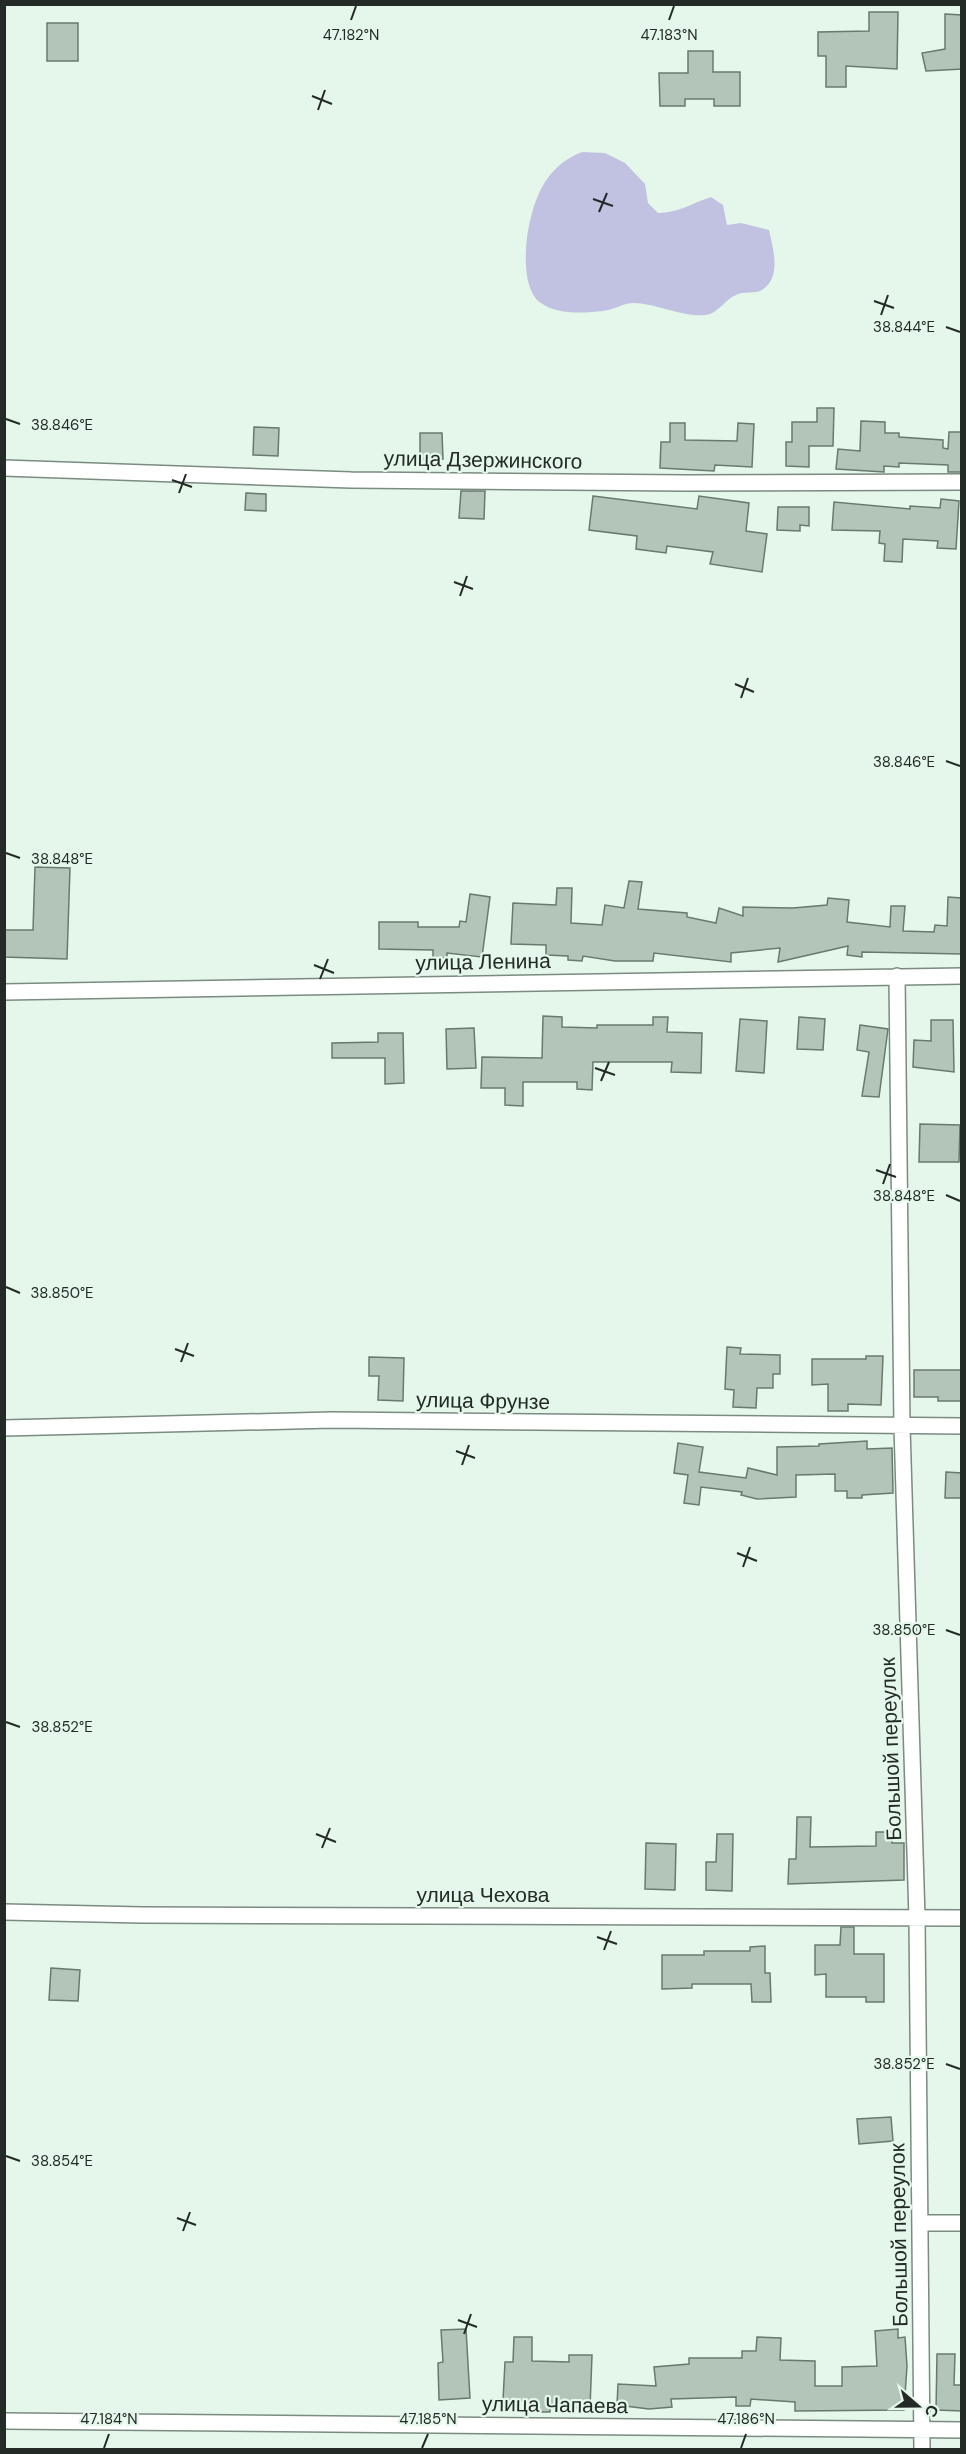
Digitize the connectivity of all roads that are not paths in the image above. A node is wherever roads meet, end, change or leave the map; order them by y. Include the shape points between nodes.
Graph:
1 (4, 468) edge
2 (962, 482) edge
3 (897, 976) junction
4 (962, 976) edge
5 (4, 992) edge
6 (962, 1426) edge
7 (902, 1427) junction
8 (4, 1428) edge
9 (4, 1912) edge
10 (917, 1918) junction
11 (962, 1918) edge
12 (920, 2223) junction
13 (962, 2223) edge
14 (4, 2421) edge
15 (922, 2430) junction
16 (962, 2430) edge
17 (922, 2450) edge

1 - 2 street, улица Дзержинского via 351,480
3 - 4 street, улица Ленина
3 - 5 street, улица Ленина
3 - 7 street, Большой переулок
6 - 7 street, улица Фрунзе
7 - 8 street, улица Фрунзе via 332,1420
7 - 10 street, Большой переулок
9 - 10 street, улица Чехова
10 - 11 street, улица Чехова
10 - 12 street, Большой переулок
12 - 13 street
12 - 15 street, Большой переулок
14 - 15 street, улица Чапаева
15 - 16 street, улица Чапаева
15 - 17 street, Большой переулок

